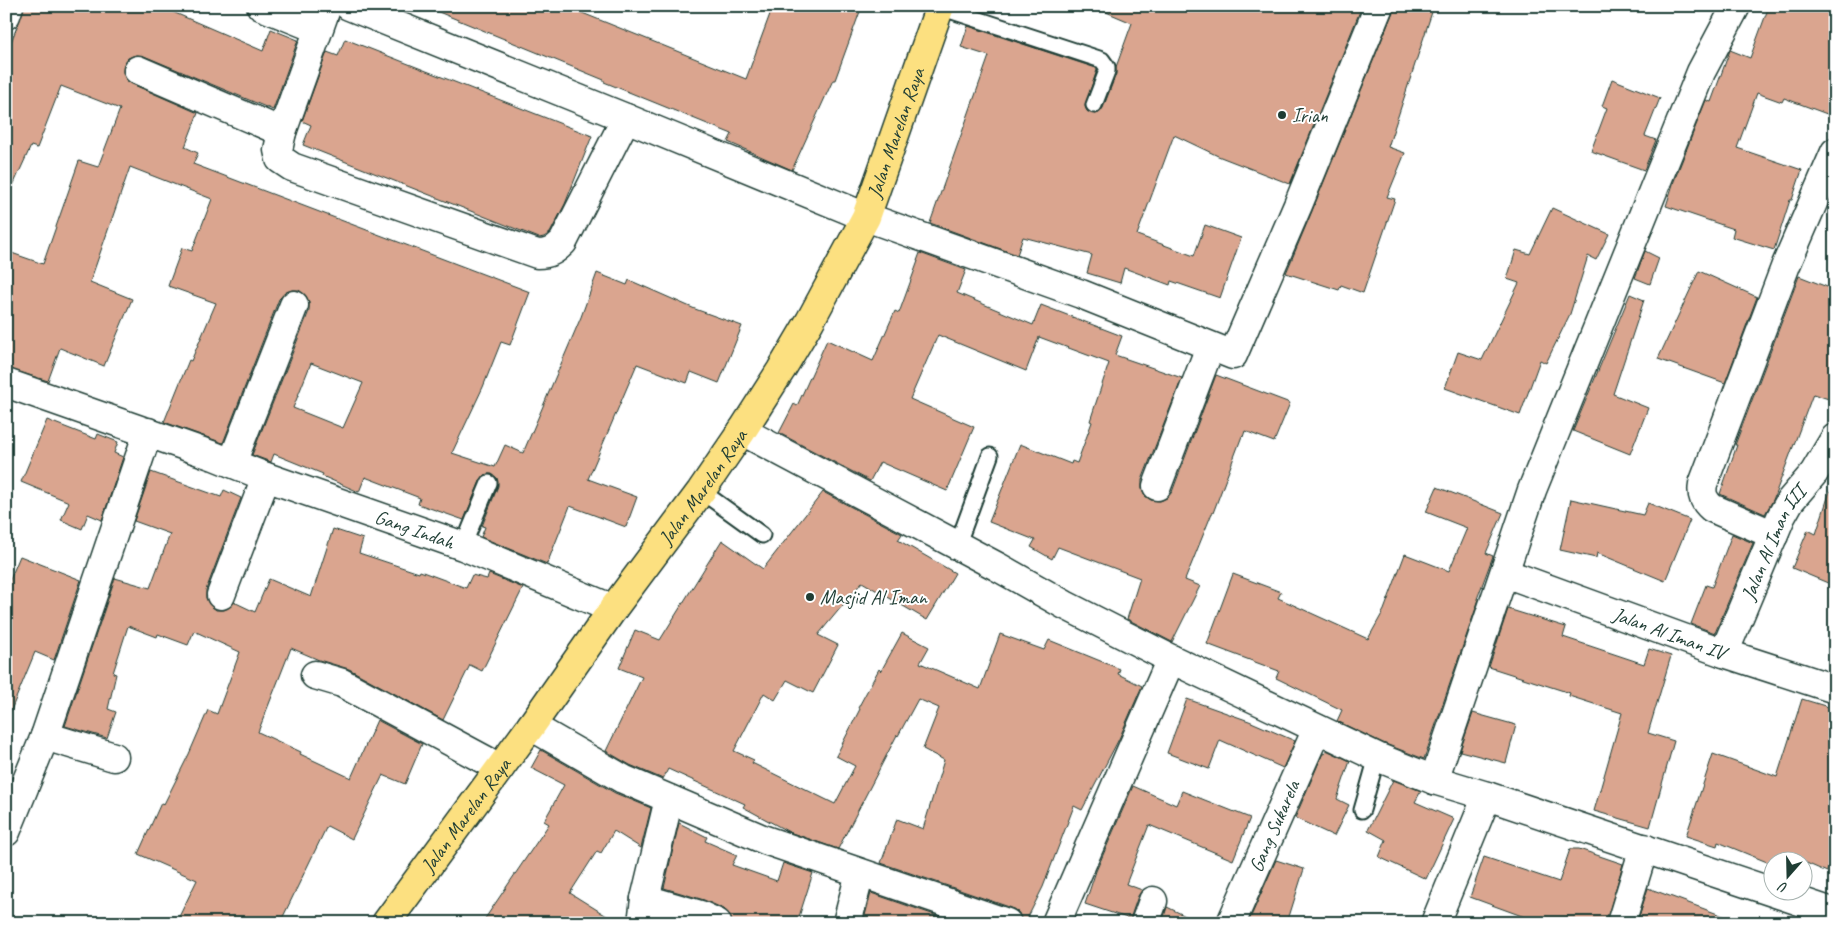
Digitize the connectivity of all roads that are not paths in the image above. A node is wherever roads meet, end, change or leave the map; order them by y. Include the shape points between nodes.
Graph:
1 (9, 6) edge
2 (261, 6) edge
3 (349, 6) edge
4 (940, 6) edge
5 (1379, 6) edge
6 (1736, 6) edge
7 (6, 15) edge
8 (323, 18) edge
9 (138, 70) dead end
10 (1094, 105) dead end
11 (626, 118) junction
12 (282, 132) junction
13 (1835, 152) edge
14 (866, 217) junction
15 (294, 305) dead end
16 (1210, 347) junction
17 (6, 383) edge
18 (742, 431) junction
19 (148, 432) junction
20 (1835, 438) edge
21 (990, 456) dead end
22 (223, 459) junction
23 (266, 477) junction
24 (489, 483) dead end
25 (1157, 486) dead end
26 (700, 490) junction
27 (762, 535) dead end
28 (1774, 535) junction
29 (464, 546) junction
30 (957, 546) junction
31 (1505, 573) junction
32 (221, 595) dead end
33 (613, 609) junction
34 (1724, 653) junction
35 (1171, 659) junction
36 (315, 675) dead end
37 (1835, 689) edge
38 (531, 726) junction
39 (1316, 729) junction
40 (45, 736) junction
41 (114, 757) dead end
42 (1377, 757) junction
43 (500, 768) junction
44 (1434, 780) junction
45 (1487, 796) junction
46 (669, 799) junction
47 (1362, 810) dead end
48 (6, 832) edge
49 (1644, 848) junction
50 (860, 873) junction
51 (644, 911) edge
52 (1835, 913) edge
53 (386, 923) edge
54 (717, 923) edge
55 (847, 923) edge
56 (1007, 923) edge
57 (1056, 923) edge
58 (1231, 923) edge
59 (1435, 923) edge
60 (1621, 923) edge

1 - 7 street
2 - 8 street
3 - 11 street
4 - 10 lane via 1102,60 1107,71
4 - 14 main road, Jalan Marelan Raya
5 - 16 street via 1233,355
6 - 31 street via 1701,72 1532,490
8 - 12 street
9 - 12 street
11 - 12 street via 562,242 547,254 537,254 292,167 280,159 278,150
11 - 14 street
13 - 28 street via 1786,265 1703,484 1703,497 1712,508
14 - 16 street via 1081,294
14 - 18 main road, Jalan Marelan Raya via 810,321
15 - 22 street
16 - 25 street
17 - 19 street, Gang Indah
18 - 26 main road, Jalan Marelan Raya
18 - 30 street
19 - 22 street, Gang Indah
19 - 40 street
20 - 28 street, Jalan Al Iman III via 1814,473 1790,501
21 - 30 lane
22 - 23 street, Gang Indah
23 - 29 street, Gang Indah
23 - 32 street
24 - 29 lane
26 - 27 lane
26 - 33 main road, Jalan Marelan Raya
28 - 34 street, Jalan Al Iman III
29 - 33 street, Gang Indah
30 - 35 street
31 - 34 street, Jalan Al Iman IV
31 - 44 street
33 - 38 main road, Jalan Marelan Raya
34 - 37 street, Jalan Al Iman IV
35 - 39 street
35 - 57 street
36 - 43 street via 342,683
38 - 43 main road, Jalan Marelan Raya
38 - 46 street via 623,779
39 - 42 street
39 - 58 street, Gang Sukarela
40 - 41 street
40 - 48 street
42 - 44 street
42 - 47 lane
43 - 53 main road, Jalan Marelan Raya
44 - 45 street
45 - 49 street
45 - 59 street
46 - 50 street via 765,840
46 - 51 street
49 - 52 street
49 - 60 street
50 - 55 street
50 - 56 street
51 - 54 street via 700,915

